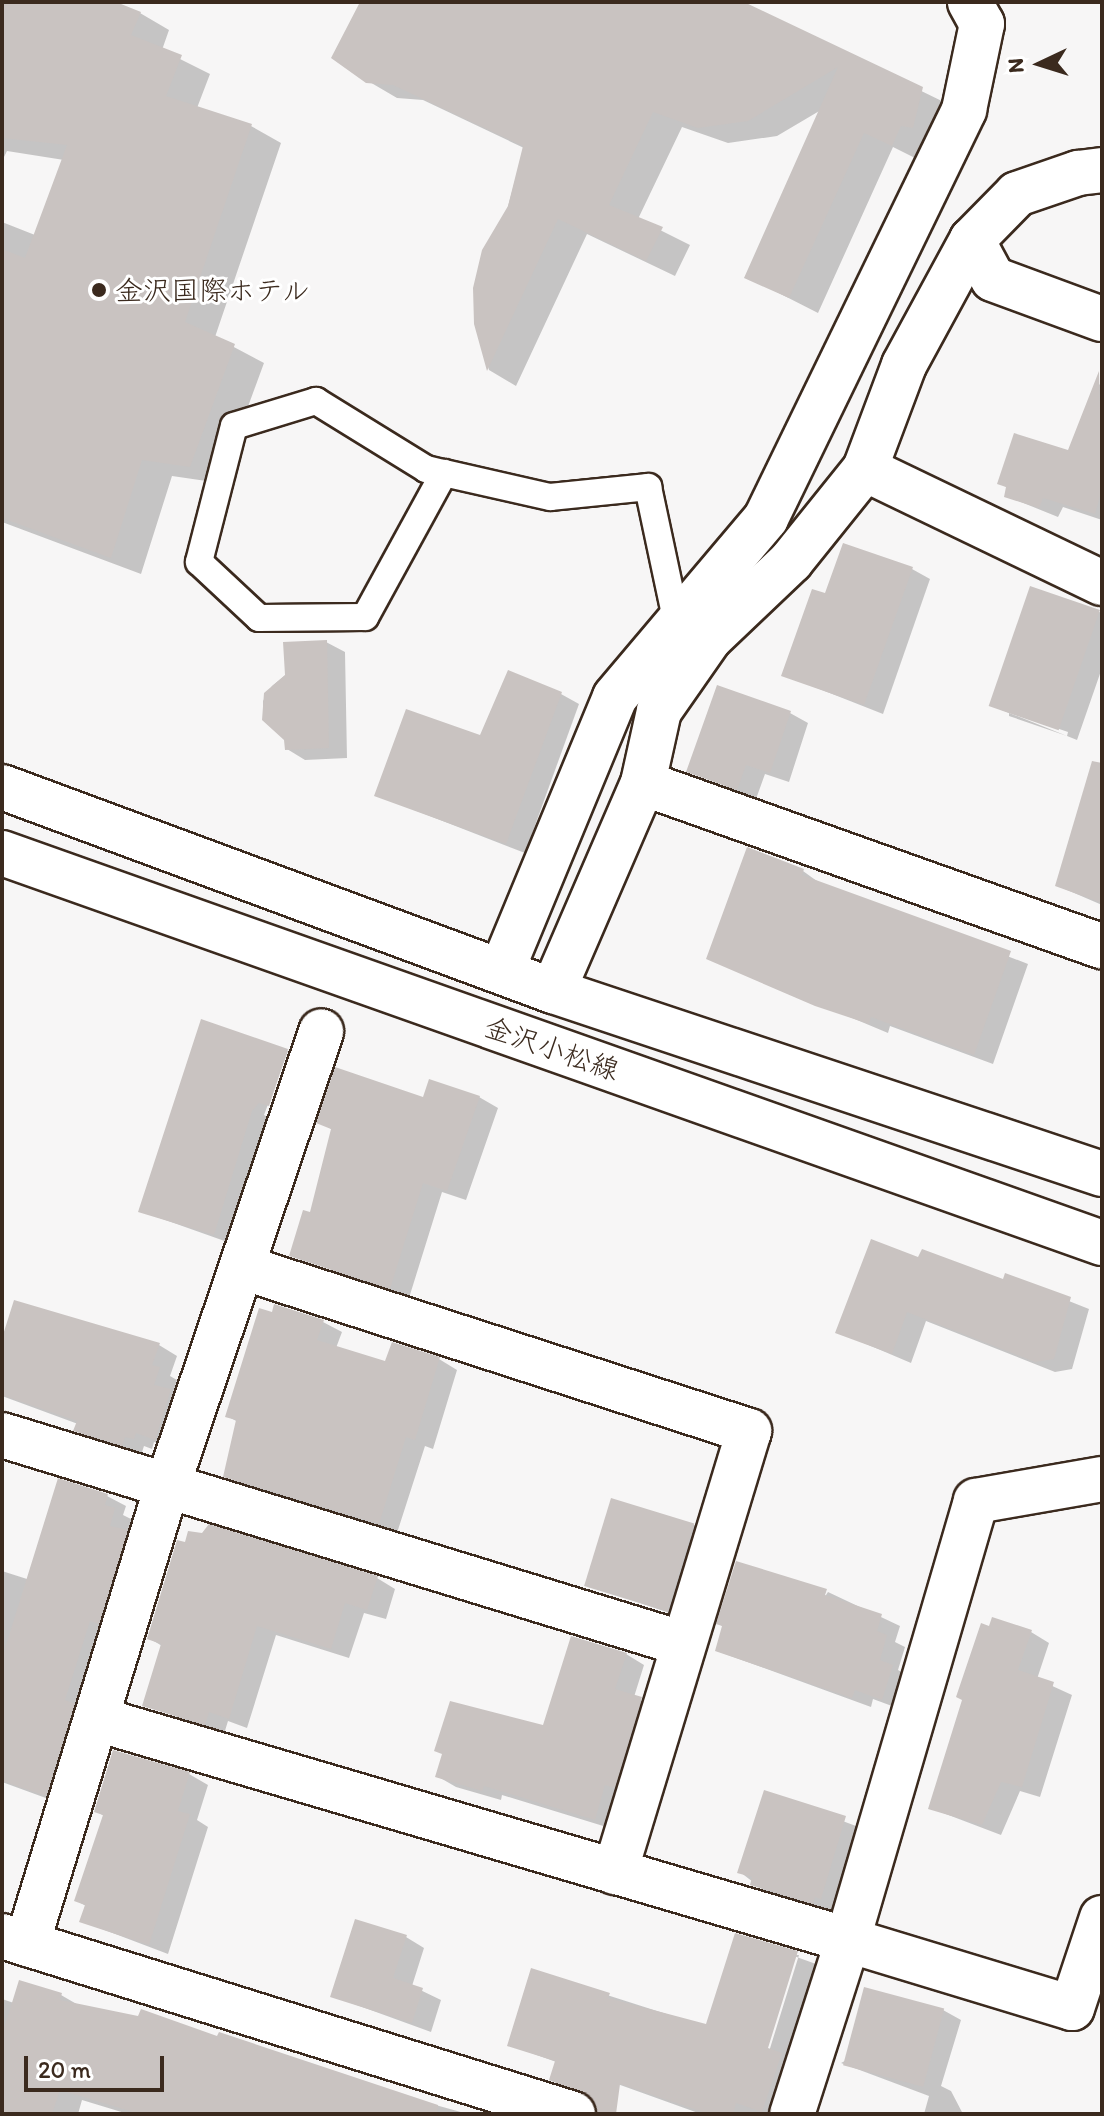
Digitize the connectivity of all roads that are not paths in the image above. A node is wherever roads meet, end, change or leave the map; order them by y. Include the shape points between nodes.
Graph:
1 (970, 2) edge
2 (1102, 170) edge
3 (972, 240) junction
4 (1102, 319) edge
5 (865, 469) junction
6 (444, 473) junction
7 (1102, 583) edge
8 (677, 623) junction
9 (643, 783) junction
10 (2, 787) edge
11 (2, 853) edge
12 (1102, 946) edge
13 (502, 970) junction
14 (553, 991) junction
15 (321, 1031) dead end
16 (1102, 1174) edge
17 (1102, 1243) edge
18 (242, 1267) junction
19 (2, 1435) edge
20 (1102, 1479) edge
21 (167, 1487) junction
22 (684, 1644) junction
23 (97, 1719) junction
24 (615, 1872) junction
25 (1102, 1918) edge
26 (14, 1940) edge
27 (848, 1940) junction
28 (555, 2112) edge
29 (792, 2114) edge

1 - 8 street via 982,24 964,110 766,518
2 - 3 street via 1017,194
3 - 4 street via 993,279
3 - 5 street via 904,365
5 - 7 street
5 - 9 street via 791,561 710,638 659,711
6 - 6 lane via 426,469 316,401 234,426 199,562 259,618 365,617
6 - 8 lane via 550,497 648,487
8 - 13 street via 615,697
9 - 12 street
9 - 14 street
10 - 13 street, 金沢小松線
11 - 17 street, 金沢小松線
13 - 14 street, 金沢小松線
14 - 16 street, 金沢小松線
15 - 18 street
18 - 21 street
18 - 22 street via 749,1431
19 - 21 street
20 - 27 street via 976,1501
21 - 22 street
21 - 23 street
22 - 24 street
23 - 24 street
23 - 26 street
24 - 27 street
25 - 27 street via 1072,2008
26 - 28 street
27 - 29 street

